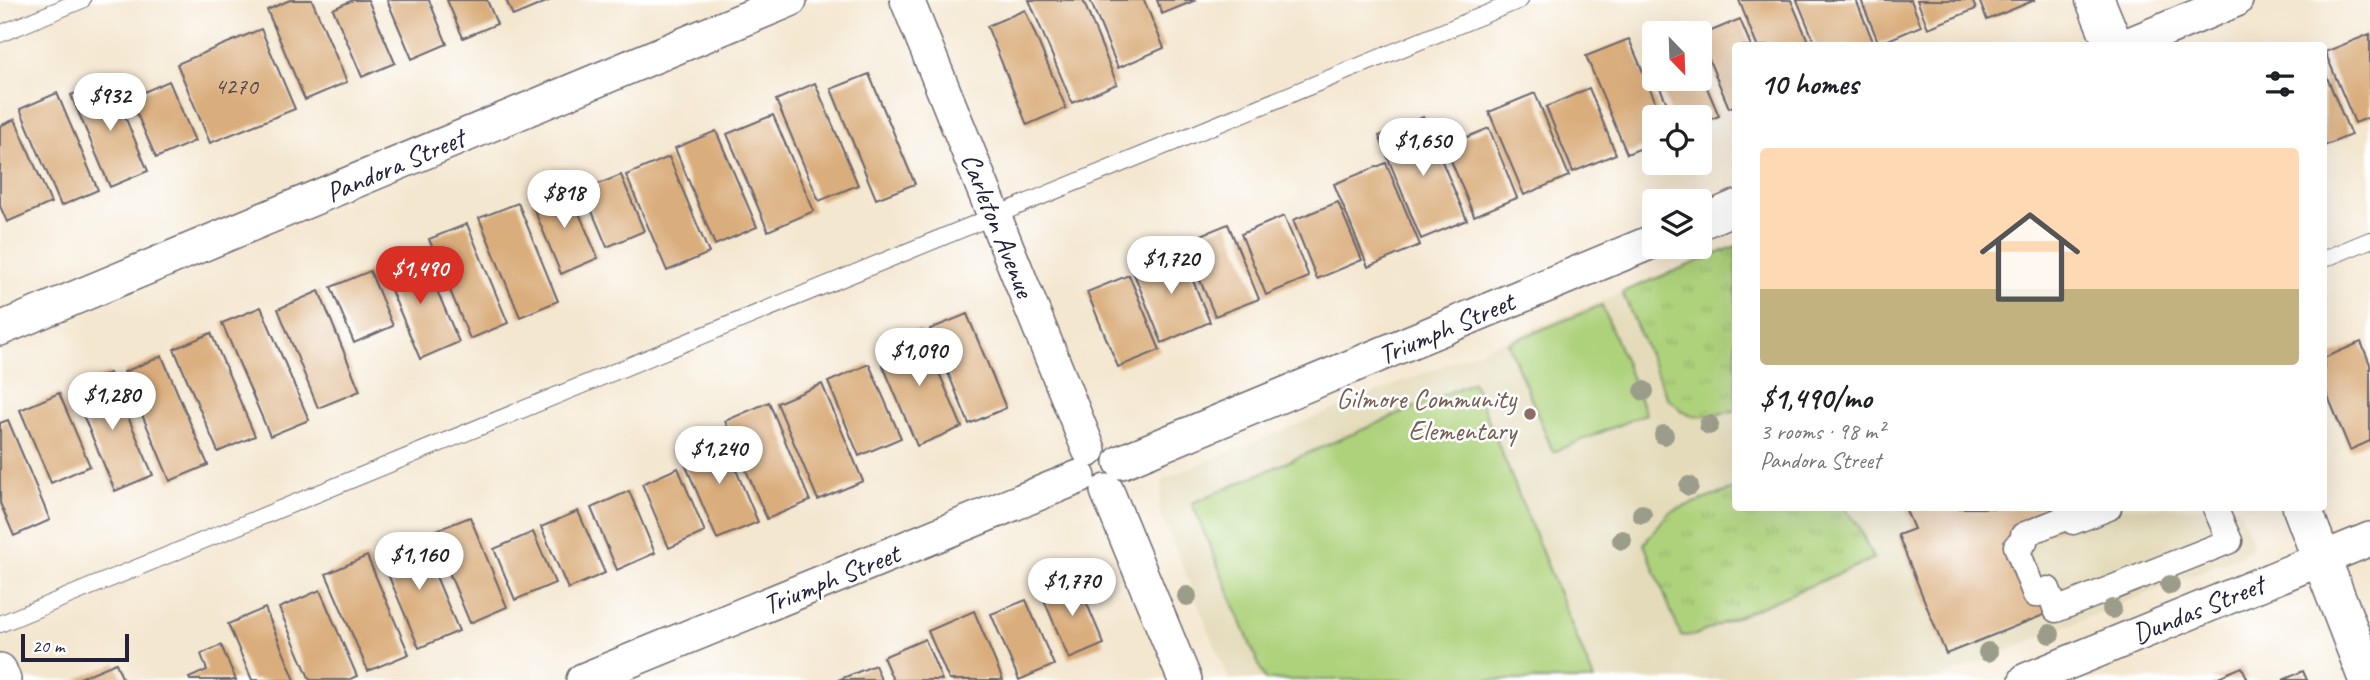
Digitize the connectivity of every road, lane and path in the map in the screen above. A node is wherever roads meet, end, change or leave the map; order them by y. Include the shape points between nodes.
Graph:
1 (82, 0) edge
2 (790, 0) edge
3 (907, 0) edge
4 (1520, 0) edge
5 (2095, 0) edge
6 (2236, 0) edge
7 (0, 34) edge
8 (2112, 42) edge
9 (2136, 42) edge
10 (1732, 209) edge
11 (993, 215) junction
12 (1712, 217) edge
13 (2370, 240) edge
14 (1642, 247) edge
15 (2327, 258) edge
16 (0, 329) edge
17 (1099, 470) junction
18 (2101, 511) edge
19 (2217, 511) edge
20 (2303, 511) edge
21 (2370, 539) edge
22 (2321, 560) junction
23 (0, 624) edge
24 (0, 670) edge
25 (4, 680) edge
26 (583, 680) edge
27 (1185, 680) edge
28 (2026, 680) edge
29 (2368, 680) edge

1 - 7 lane
2 - 16 street, Pandora Street
3 - 11 street, Carleton Avenue
4 - 11 lane
5 - 8 street
6 - 9 street
10 - 12 street
11 - 17 street, Carleton Avenue
11 - 23 lane
13 - 15 lane
14 - 17 street, Triumph Street
17 - 26 street, Triumph Street
17 - 27 street, Carleton Avenue
18 - 19 street via 2073,522 2070,516 2023,535 2025,542 2016,546 2035,595 2048,589 2056,610 2230,541
20 - 22 street
21 - 22 street, Dundas Street
22 - 28 street, Dundas Street
22 - 29 street
24 - 25 street

